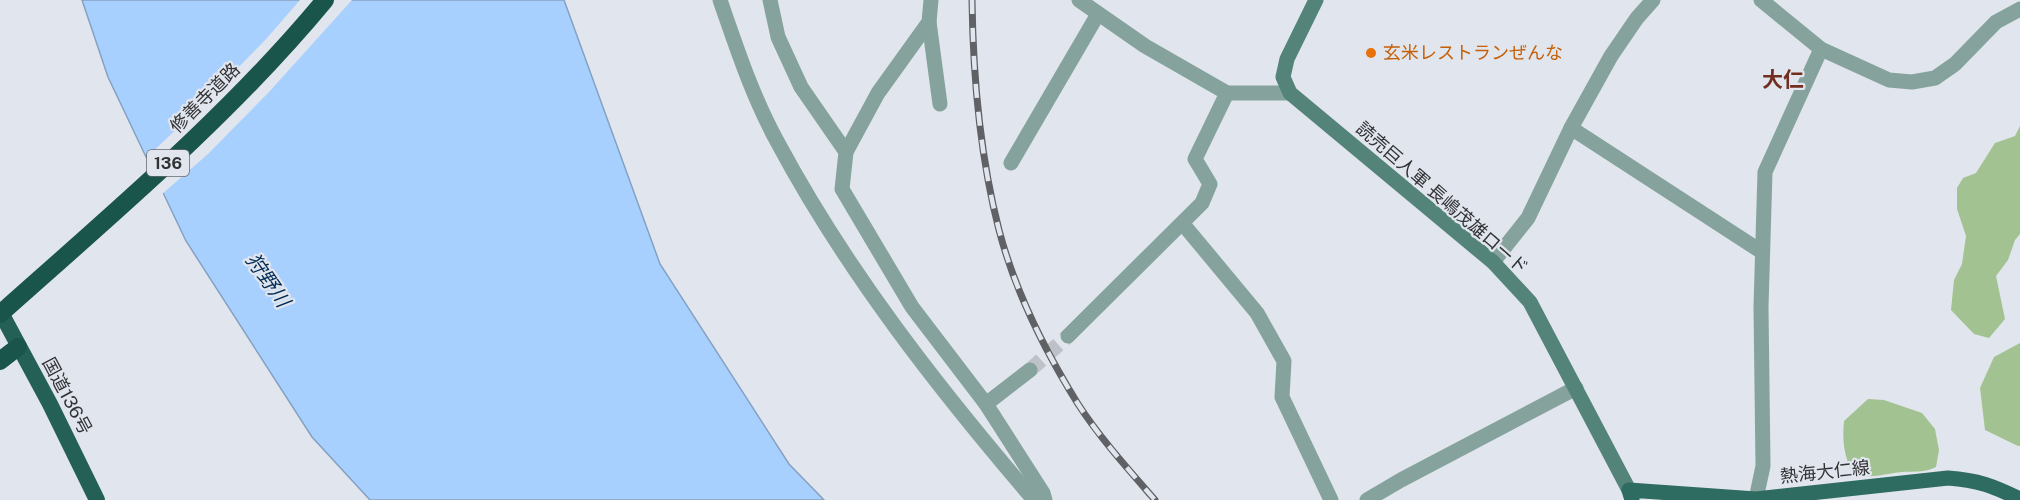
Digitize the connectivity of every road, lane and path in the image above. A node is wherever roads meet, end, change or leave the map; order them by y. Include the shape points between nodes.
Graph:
1 (325, 0) edge
2 (720, 0) edge
3 (770, 0) edge
4 (931, 0) edge
5 (1079, 0) edge
6 (1316, 0) edge
7 (1653, 0) edge
8 (1761, 0) edge
9 (2020, 9) edge
10 (1098, 14) junction
11 (929, 22) junction
12 (1821, 49) junction
13 (1227, 93) junction
14 (1290, 93) junction
15 (940, 104) dead end
16 (1571, 128) junction
17 (846, 152) junction
18 (1011, 163) dead end
19 (1183, 224) junction
20 (1762, 252) junction
21 (1493, 262) junction
22 (0, 313) edge
23 (1068, 336) tunnel mouth
24 (18, 347) junction
25 (0, 361) edge
26 (1030, 370) tunnel mouth
27 (1576, 388) junction
28 (986, 404) junction
29 (1630, 495) edge
30 (1756, 499) edge
31 (2020, 499) edge
32 (97, 500) edge
33 (1034, 500) edge
34 (1045, 500) edge
35 (1331, 500) edge
36 (1367, 500) edge

1 - 22 highway, 修善寺道路 / 136, bridge via 231,103
2 - 33 street via 742,63 777,142 819,213 888,317 969,424
3 - 17 street via 778,37 801,87
4 - 11 street
5 - 10 street
6 - 14 main road via 1287,60 1283,77
7 - 16 street via 1611,56
8 - 12 street
9 - 12 street via 1996,22 1955,64 1935,78 1889,80
10 - 13 street
10 - 18 street
11 - 15 street
11 - 17 street via 878,93
12 - 20 street via 1765,172
13 - 14 street
13 - 19 street via 1194,159 1210,184 1202,203
14 - 21 main road, 読売巨人軍 長嶋茂雄ロード
16 - 20 street
16 - 21 street via 1528,218
17 - 28 street via 842,189 912,307
19 - 23 street
19 - 35 street via 1257,312 1284,361 1282,397
20 - 30 street via 1763,466
21 - 27 main road, 読売巨人軍 長嶋茂雄ロード via 1530,302
22 - 24 highway, 国道136号 / 136
24 - 25 highway
24 - 32 highway, 国道136号 / 136
26 - 28 street
27 - 29 main road, 読売巨人軍 長嶋茂雄ロード
27 - 36 street
28 - 34 street
29 - 30 main road, 熱海大仁線
30 - 31 main road, 熱海大仁線 via 1947,478 1972,480

